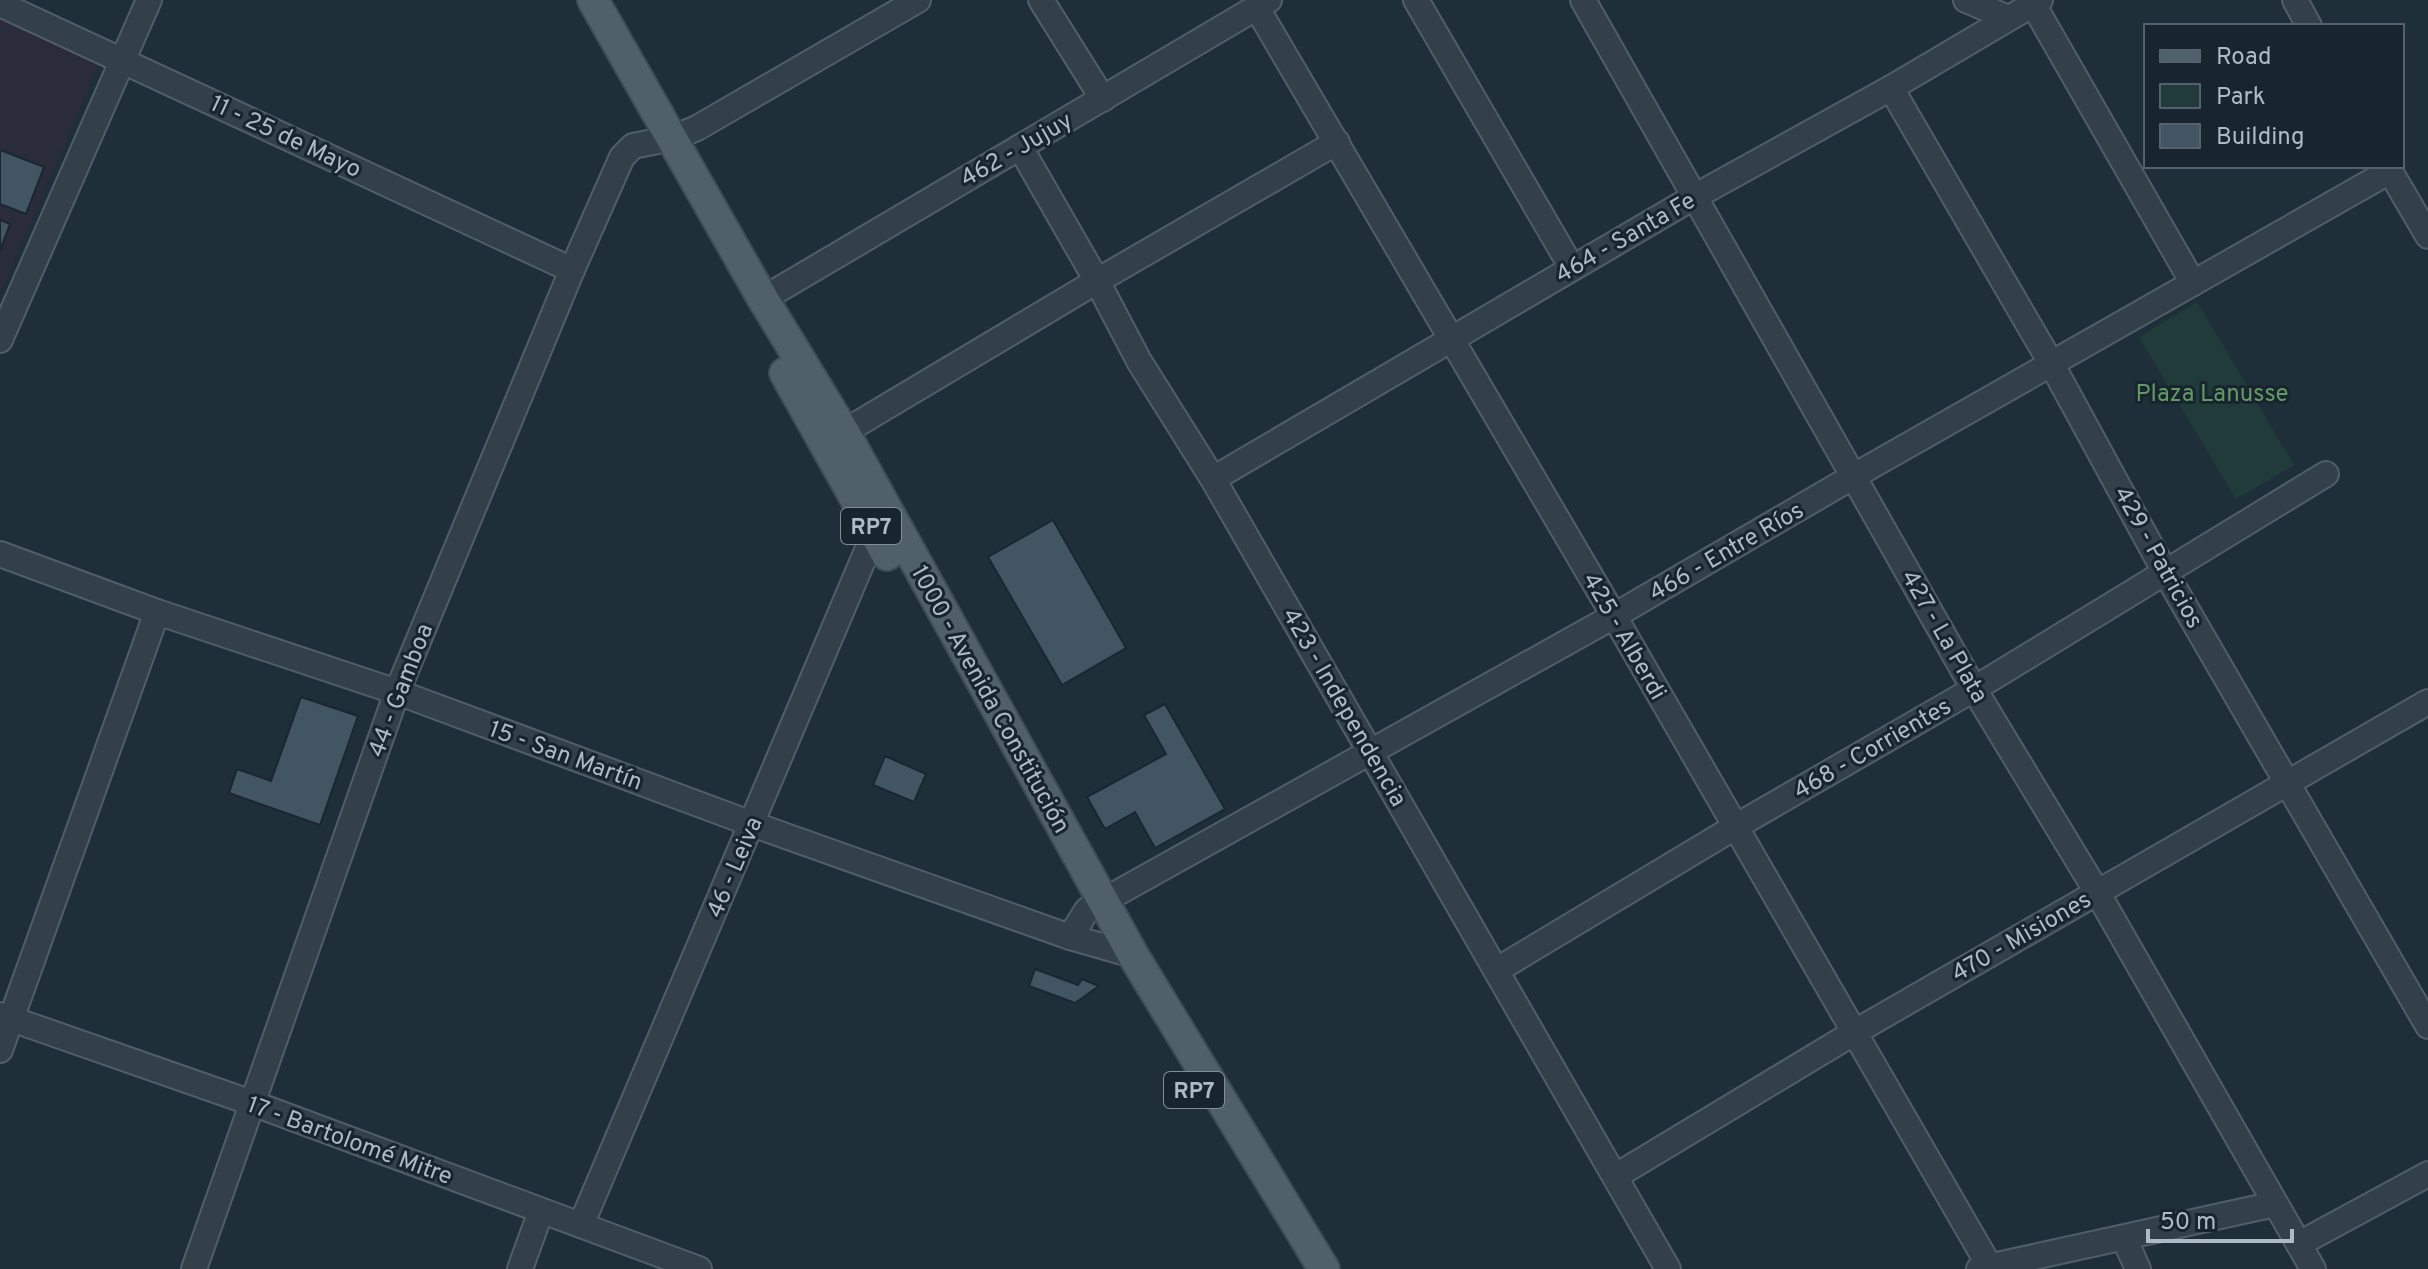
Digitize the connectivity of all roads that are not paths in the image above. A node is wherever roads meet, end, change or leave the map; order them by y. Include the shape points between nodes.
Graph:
1 (149, 0) edge
2 (571, 0) edge
3 (593, 0) edge
4 (918, 0) edge
5 (1041, 0) edge
6 (1416, 0) edge
7 (1583, 0) edge
8 (1966, 0) edge
9 (2295, 0) edge
10 (2036, 2) edge
11 (0, 4) edge
12 (1263, 4) edge
13 (2008, 18) junction
14 (2308, 24) edge
15 (123, 60) junction
16 (1891, 88) junction
17 (1103, 99) junction
18 (664, 140) junction
19 (1337, 142) junction
20 (1020, 147) junction
21 (2388, 168) edge
22 (1694, 197) junction
23 (2428, 236) edge
24 (1572, 268) junction
25 (572, 270) junction
26 (1097, 281) junction
27 (2193, 283) junction
28 (763, 299) junction
29 (1452, 338) junction
30 (0, 340) edge
31 (2051, 363) junction
32 (844, 432) junction
33 (2326, 474) dead end
34 (1854, 476) junction
35 (1213, 479) junction
36 (880, 521) junction
37 (0, 554) edge
38 (2165, 572) junction
39 (157, 612) junction
40 (1614, 616) junction
41 (1974, 689) junction
42 (397, 692) junction
43 (2428, 702) edge
44 (1370, 751) junction
45 (2289, 783) junction
46 (752, 824) junction
47 (1735, 827) junction
48 (2097, 892) junction
49 (1094, 906) junction
50 (1070, 937) junction
51 (1121, 952) junction
52 (1497, 970) junction
53 (6, 1018) edge
54 (2428, 1026) edge
55 (1855, 1032) junction
56 (0, 1050) edge
57 (252, 1103) junction
58 (2428, 1174) edge
59 (1616, 1176) junction
60 (2275, 1204) junction
61 (541, 1211) junction
62 (581, 1225) junction
63 (2124, 1238) junction
64 (2299, 1244) junction
65 (1984, 1268) edge
66 (194, 1269) edge
67 (520, 1269) edge
68 (699, 1269) edge
69 (1302, 1269) edge
70 (1324, 1269) edge
71 (1668, 1269) edge
72 (2138, 1269) edge
73 (2313, 1269) edge

1 - 15 street
2 - 18 main road, 1000 - Avenida Constitución / RP7
3 - 18 main road, 1000 - Avenida Constitución / RP7
4 - 18 street, 44 - Gamboa via 697,128
5 - 17 street
6 - 24 street
7 - 22 street, 427 - La Plata
8 - 13 street
9 - 14 street
10 - 13 street, 464 - Santa Fe
10 - 27 street
11 - 15 street, 11 - 25 de Mayo
12 - 17 street, 462 - Jujuy
12 - 19 street, 425 - Alberdi
13 - 16 street, 464 - Santa Fe
15 - 25 street, 11 - 25 de Mayo
15 - 30 street
16 - 22 street, 464 - Santa Fe
16 - 31 street, 429 - Patricios
17 - 20 street, 462 - Jujuy
18 - 25 street, 44 - Gamboa via 633,146 622,157
18 - 28 main road, 1000 - Avenida Constitución / RP7
18 - 36 main road, 1000 - Avenida Constitución / RP7
19 - 26 street
19 - 29 street, 425 - Alberdi
20 - 26 street, 423 - Independencia
20 - 28 street, 462 - Jujuy
21 - 23 street
21 - 27 street, 466 - Entre Ríos
22 - 24 street, 464 - Santa Fe
22 - 34 street, 427 - La Plata
24 - 29 street, 464 - Santa Fe
25 - 42 street, 44 - Gamboa
26 - 32 street
26 - 35 street, 423 - Independencia via 1139,361
27 - 31 street, 466 - Entre Ríos
28 - 32 main road, 1000 - Avenida Constitución / RP7
29 - 35 street, 464 - Santa Fe
29 - 40 street, 425 - Alberdi
31 - 34 street, 466 - Entre Ríos
31 - 38 street, 429 - Patricios
32 - 36 main road, 1000 - Avenida Constitución / RP7
33 - 38 street, 468 - Corrientes
34 - 40 street, 466 - Entre Ríos
34 - 41 street, 427 - La Plata
35 - 44 street, 423 - Independencia
36 - 46 street, 46 - Leiva
36 - 49 main road, 1000 - Avenida Constitución / RP7
37 - 39 street, 15 - San Martín
38 - 41 street, 468 - Corrientes
38 - 45 street, 429 - Patricios
39 - 42 street, 15 - San Martín
39 - 53 street
40 - 44 street, 466 - Entre Ríos
40 - 47 street, 425 - Alberdi
41 - 47 street, 468 - Corrientes
41 - 48 street, 427 - La Plata
42 - 46 street, 15 - San Martín
42 - 57 street, 44 - Gamboa
43 - 45 street, 470 - Misiones
44 - 49 street, 466 - Entre Ríos
44 - 52 street, 423 - Independencia
45 - 48 street, 470 - Misiones
45 - 54 street, 429 - Patricios
46 - 50 street, 15 - San Martín
46 - 62 street, 46 - Leiva
47 - 52 street, 468 - Corrientes
47 - 55 street, 425 - Alberdi
48 - 55 street, 470 - Misiones
48 - 60 street, 427 - La Plata
49 - 50 street, 466 - Entre Ríos
49 - 51 main road, 1000 - Avenida Constitución / RP7
50 - 51 street, 15 - San Martín
51 - 69 main road, 1000 - Avenida Constitución / RP7
51 - 70 main road, 1000 - Avenida Constitución / RP7
52 - 59 street, 423 - Independencia
53 - 56 street
53 - 57 street, 17 - Bartolomé Mitre
55 - 59 street, 470 - Misiones
55 - 65 street, 425 - Alberdi
57 - 61 street, 17 - Bartolomé Mitre
57 - 66 street, 44 - Gamboa
58 - 64 street
59 - 71 street, 423 - Independencia
60 - 63 street
60 - 64 street, 427 - La Plata
61 - 62 street, 17 - Bartolomé Mitre
61 - 67 street
62 - 68 street, 17 - Bartolomé Mitre
63 - 65 street
63 - 72 street
64 - 73 street, 427 - La Plata

